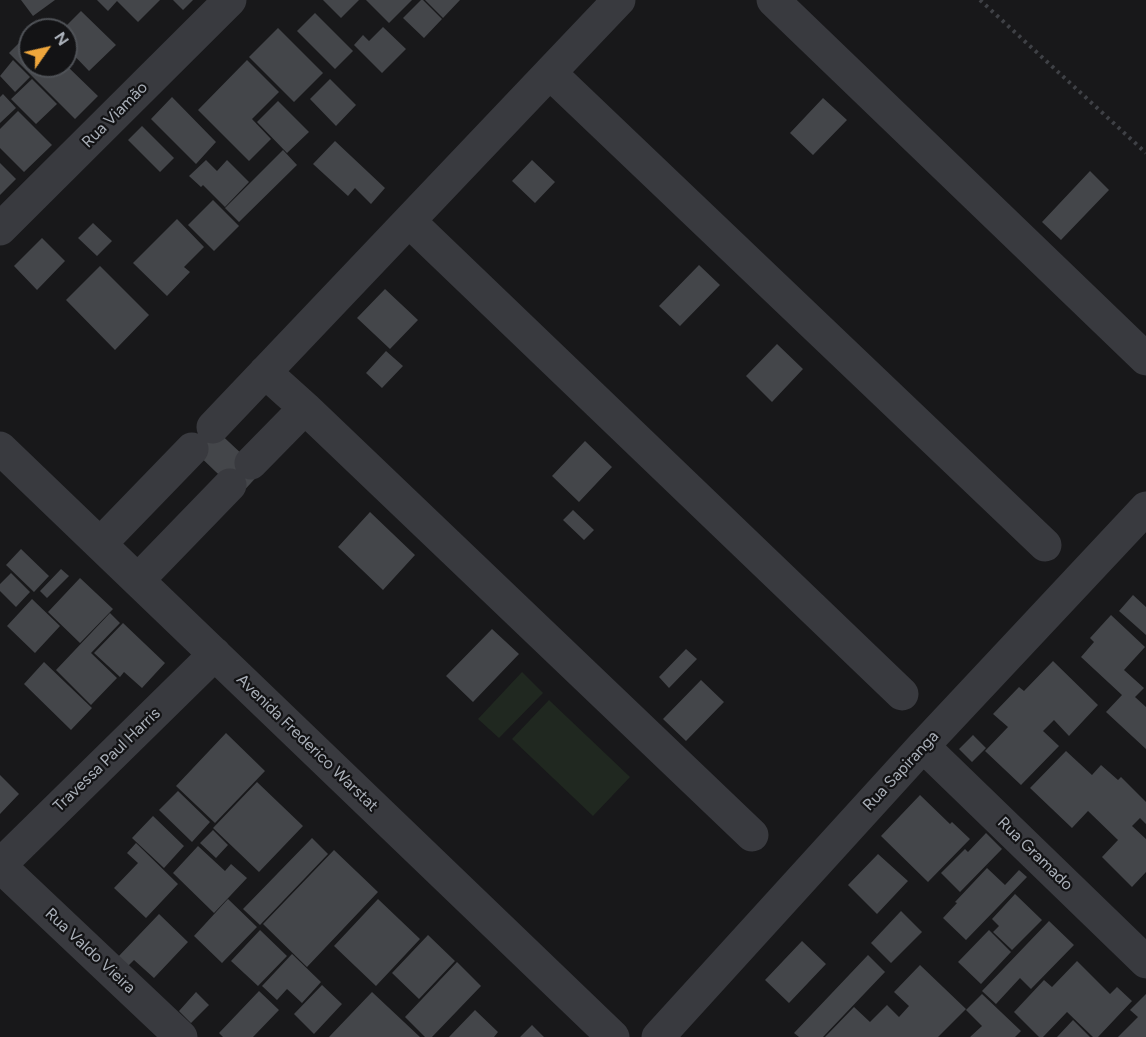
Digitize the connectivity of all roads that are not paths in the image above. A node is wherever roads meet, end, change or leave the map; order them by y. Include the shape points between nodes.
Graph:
1 (230, 0) edge
2 (619, 0) edge
3 (773, 0) edge
4 (550, 73) junction
5 (409, 220) junction
6 (0, 229) edge
7 (1146, 359) edge
8 (264, 372) junction
9 (305, 408) junction
10 (0, 448) edge
11 (1146, 508) edge
12 (100, 544) junction
13 (1045, 545) dead end
14 (138, 580) junction
15 (215, 654) junction
16 (902, 694) dead end
17 (923, 746) junction
18 (752, 835) dead end
19 (0, 866) edge
20 (1146, 962) edge
21 (181, 1037) edge
22 (613, 1037) edge
23 (658, 1037) edge

1 - 6 street, Rua Viamão
2 - 4 street
3 - 7 street
4 - 5 street
4 - 13 street
5 - 8 street
5 - 16 street
8 - 9 street
8 - 12 street
9 - 14 street
9 - 18 street
10 - 12 street, Avenida Frederico Warstat
11 - 17 street, Rua Sapiranga
12 - 14 street, Avenida Frederico Warstat
14 - 15 street, Avenida Frederico Warstat
15 - 19 street, Travessa Paul Harris
15 - 22 street, Avenida Frederico Warstat
17 - 20 street, Rua Gramado
17 - 23 street, Rua Sapiranga
19 - 21 street, Rua Valdo Vieira

